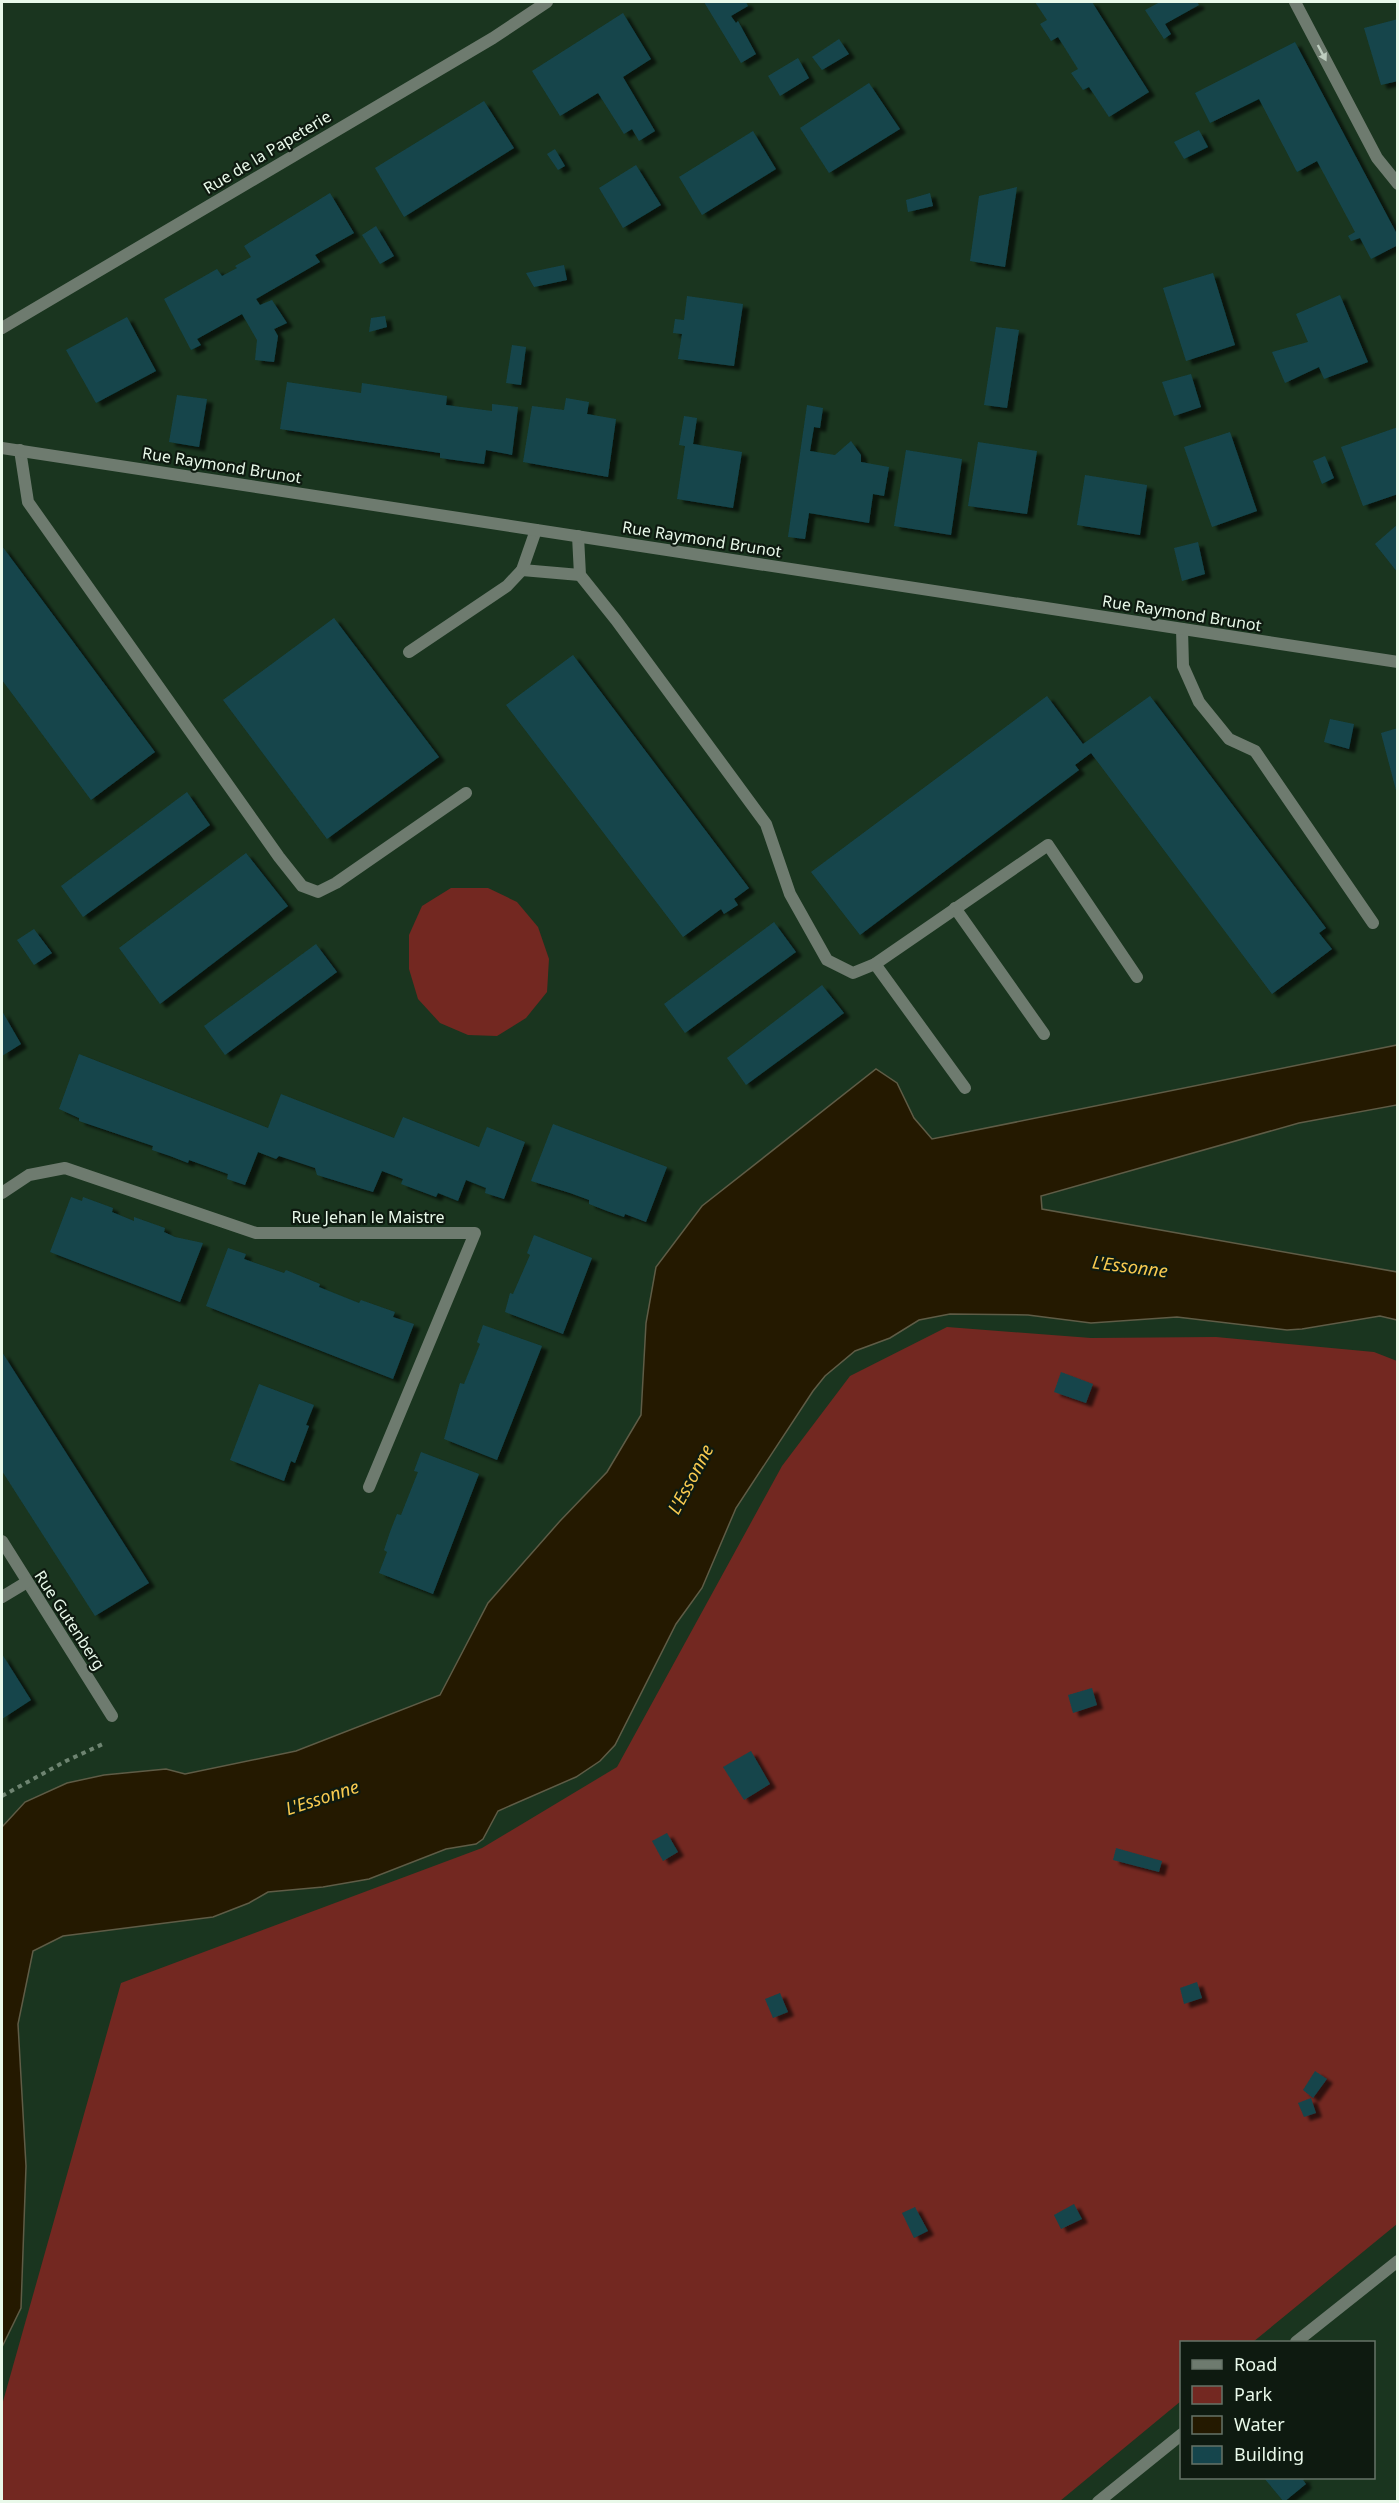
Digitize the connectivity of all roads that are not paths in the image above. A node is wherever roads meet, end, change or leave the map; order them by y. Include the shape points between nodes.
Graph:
1 (548, 2) edge
2 (1295, 2) edge
3 (1398, 184) edge
4 (2, 328) edge
5 (2, 448) edge
6 (20, 450) junction
7 (536, 530) junction
8 (578, 536) junction
9 (522, 570) junction
10 (580, 575) junction
11 (1182, 629) junction
12 (409, 652) dead end
13 (1398, 662) edge
14 (465, 793) dead end
15 (955, 908) junction
16 (1373, 923) dead end
17 (875, 964) junction
18 (1137, 977) dead end
19 (1044, 1034) dead end
20 (965, 1088) dead end
21 (2, 1193) edge
22 (369, 1487) dead end
23 (2, 1541) edge
24 (27, 1582) junction
25 (2, 1597) edge
26 (112, 1716) road end
27 (1398, 2261) edge
28 (1298, 2341) edge
29 (1180, 2436) edge
30 (1098, 2502) edge

1 - 4 street, Rue de la Papeterie
2 -> 3 street via 1377,158
5 - 6 street, Rue Raymond Brunot
6 - 7 street, Rue Raymond Brunot
6 - 14 street via 28,502 302,885 318,892 336,883
7 - 8 street, Rue Raymond Brunot
7 - 9 street
8 - 10 street
8 - 11 street, Rue Raymond Brunot
9 - 10 street
9 - 12 street via 507,586
10 - 17 street via 766,824 790,894 826,960 853,973
11 - 13 street, Rue Raymond Brunot
11 - 16 street via 1183,666 1199,702 1229,739 1255,751
15 - 17 street
15 - 18 street via 1048,845
15 - 19 street
17 - 20 street
21 - 22 street, Rue Jehan le Maistre via 29,1175 65,1168 256,1233 475,1233
23 - 24 street, Rue Gutenberg
24 - 25 street
24 - 26 street, Rue Gutenberg
27 - 28 street
29 - 30 street

